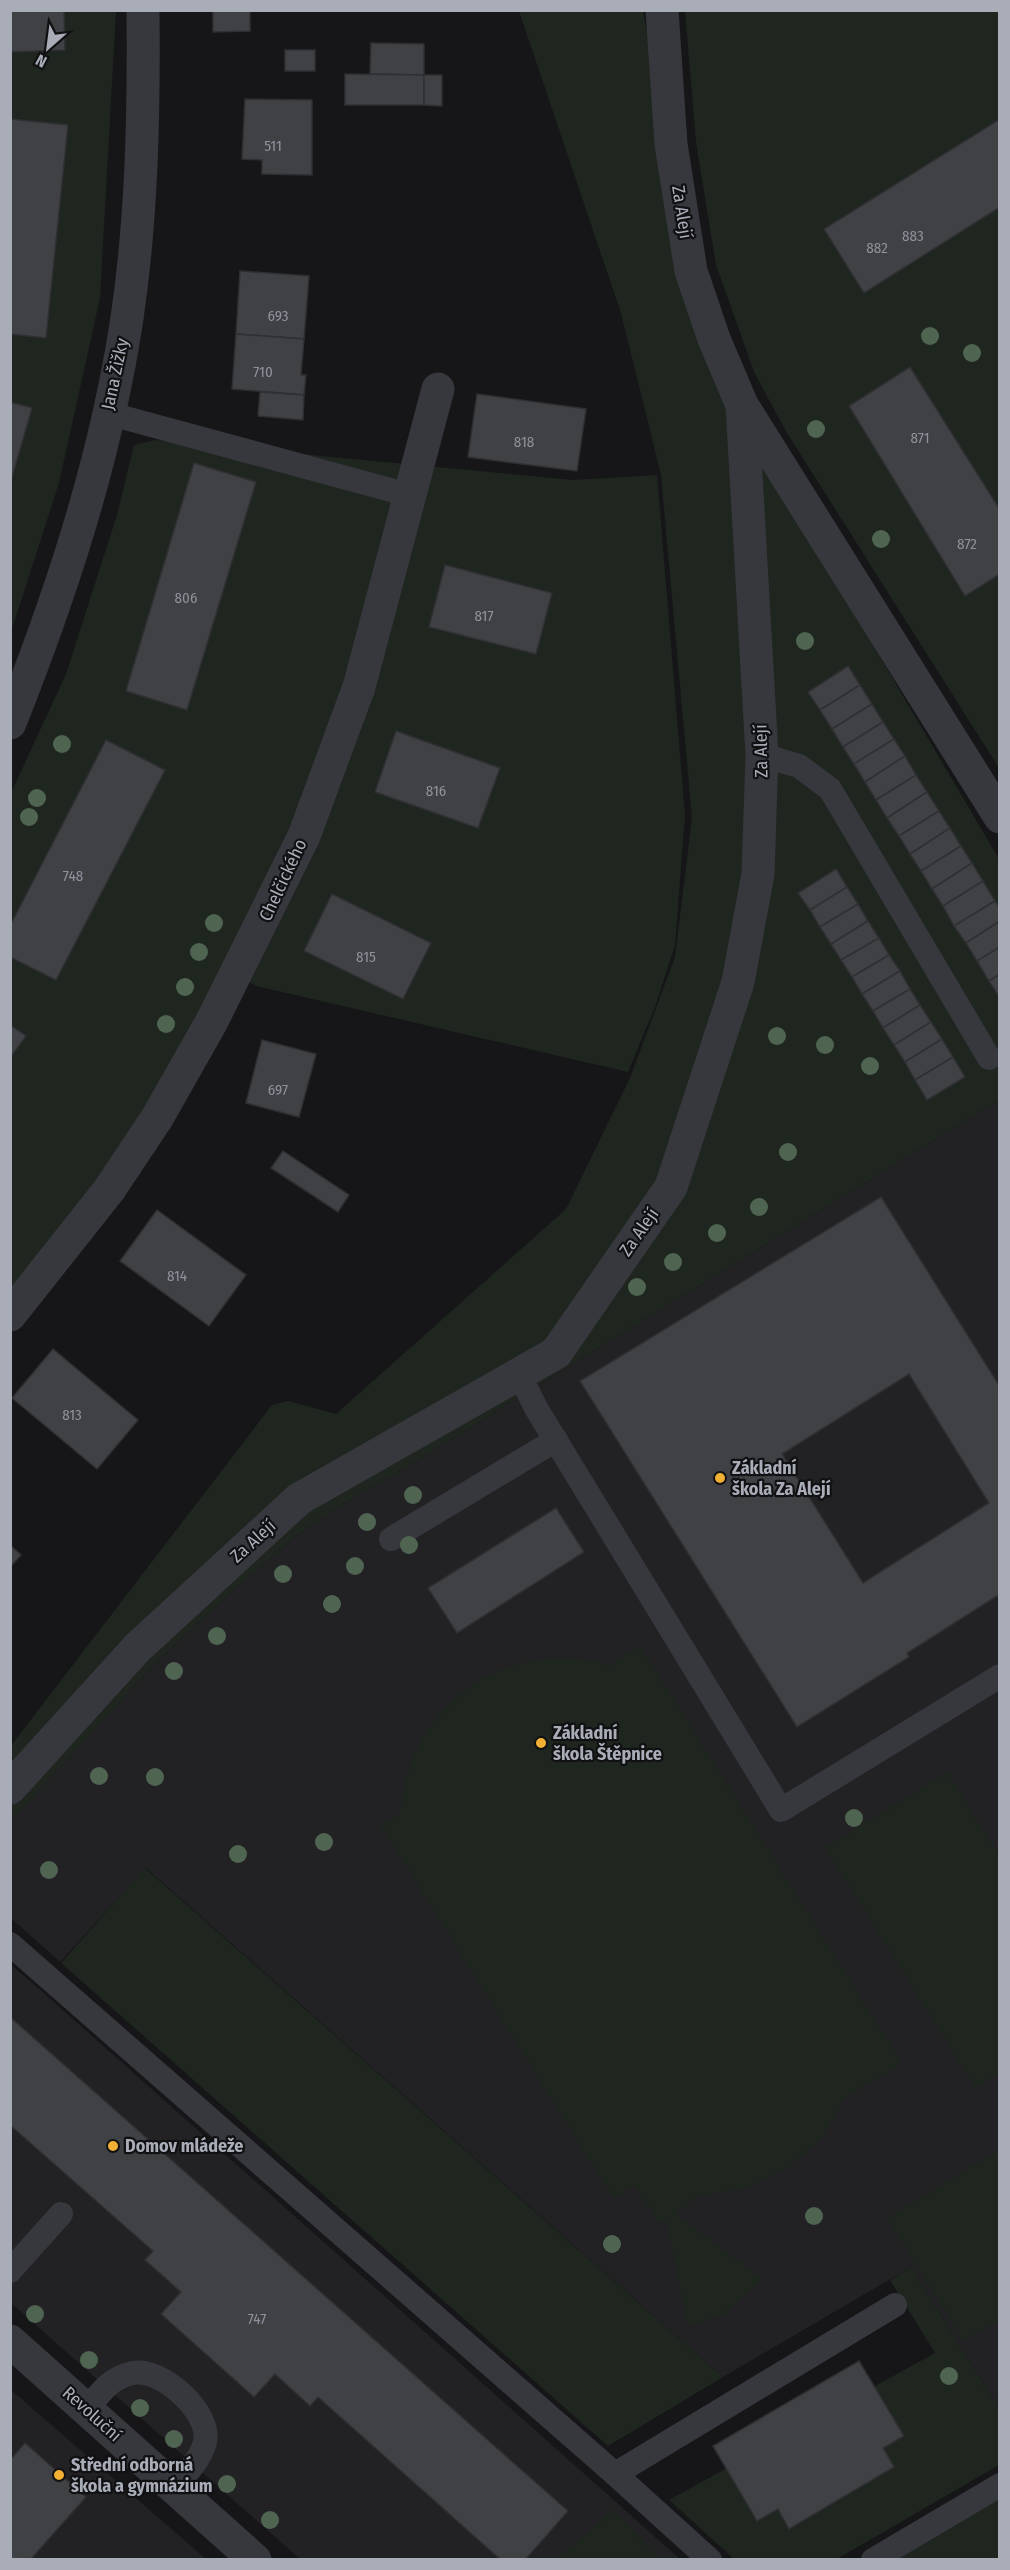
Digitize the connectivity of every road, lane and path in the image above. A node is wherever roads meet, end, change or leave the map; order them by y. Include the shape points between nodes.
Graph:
1 (143, 10) edge
2 (662, 10) edge
3 (438, 389) dead end
4 (742, 405) junction
5 (107, 413) junction
6 (409, 495) junction
7 (10, 723) edge
8 (762, 754) junction
9 (999, 817) edge
10 (989, 1058) dead end
11 (10, 1315) edge
12 (518, 1372) junction
13 (556, 1440) junction
14 (391, 1539) dead end
15 (999, 1676) edge
16 (10, 1788) edge
17 (10, 1944) edge
18 (61, 2214) dead end
19 (10, 2271) edge
20 (896, 2305) dead end
21 (10, 2342) edge
22 (87, 2409) junction
23 (615, 2474) junction
24 (999, 2485) edge
25 (174, 2487) junction
26 (255, 2559) edge
27 (710, 2559) edge
28 (873, 2559) edge

1 - 5 street, Jana Žižky via 144,139 138,212 127,320
2 - 4 street, Za Alejí via 671,144 691,271
3 - 6 street, Chelčického
4 - 8 street, Za Alejí
4 - 9 street, Za Alejí
5 - 6 lane
5 - 7 street, Jana Žižky via 93,483 73,549
6 - 11 street, Chelčického via 355,698 304,836 254,939 157,1118 109,1190
8 - 10 lane via 799,766 830,789
8 - 12 street, Za Alejí via 758,874 738,982 671,1187 556,1353
12 - 13 lane
12 - 16 street, Za Alejí via 298,1499 136,1648
13 - 14 lane
13 - 15 lane via 782,1810
17 - 23 lane
18 - 19 lane
20 - 23 lane
21 - 22 street, Revoluční
22 - 25 street, Revoluční
22 - 25 lane via 114,2380 136,2372 168,2383 184,2397 201,2415 205,2442 193,2465
23 - 27 lane
24 - 28 lane
25 - 26 street, Revoluční

